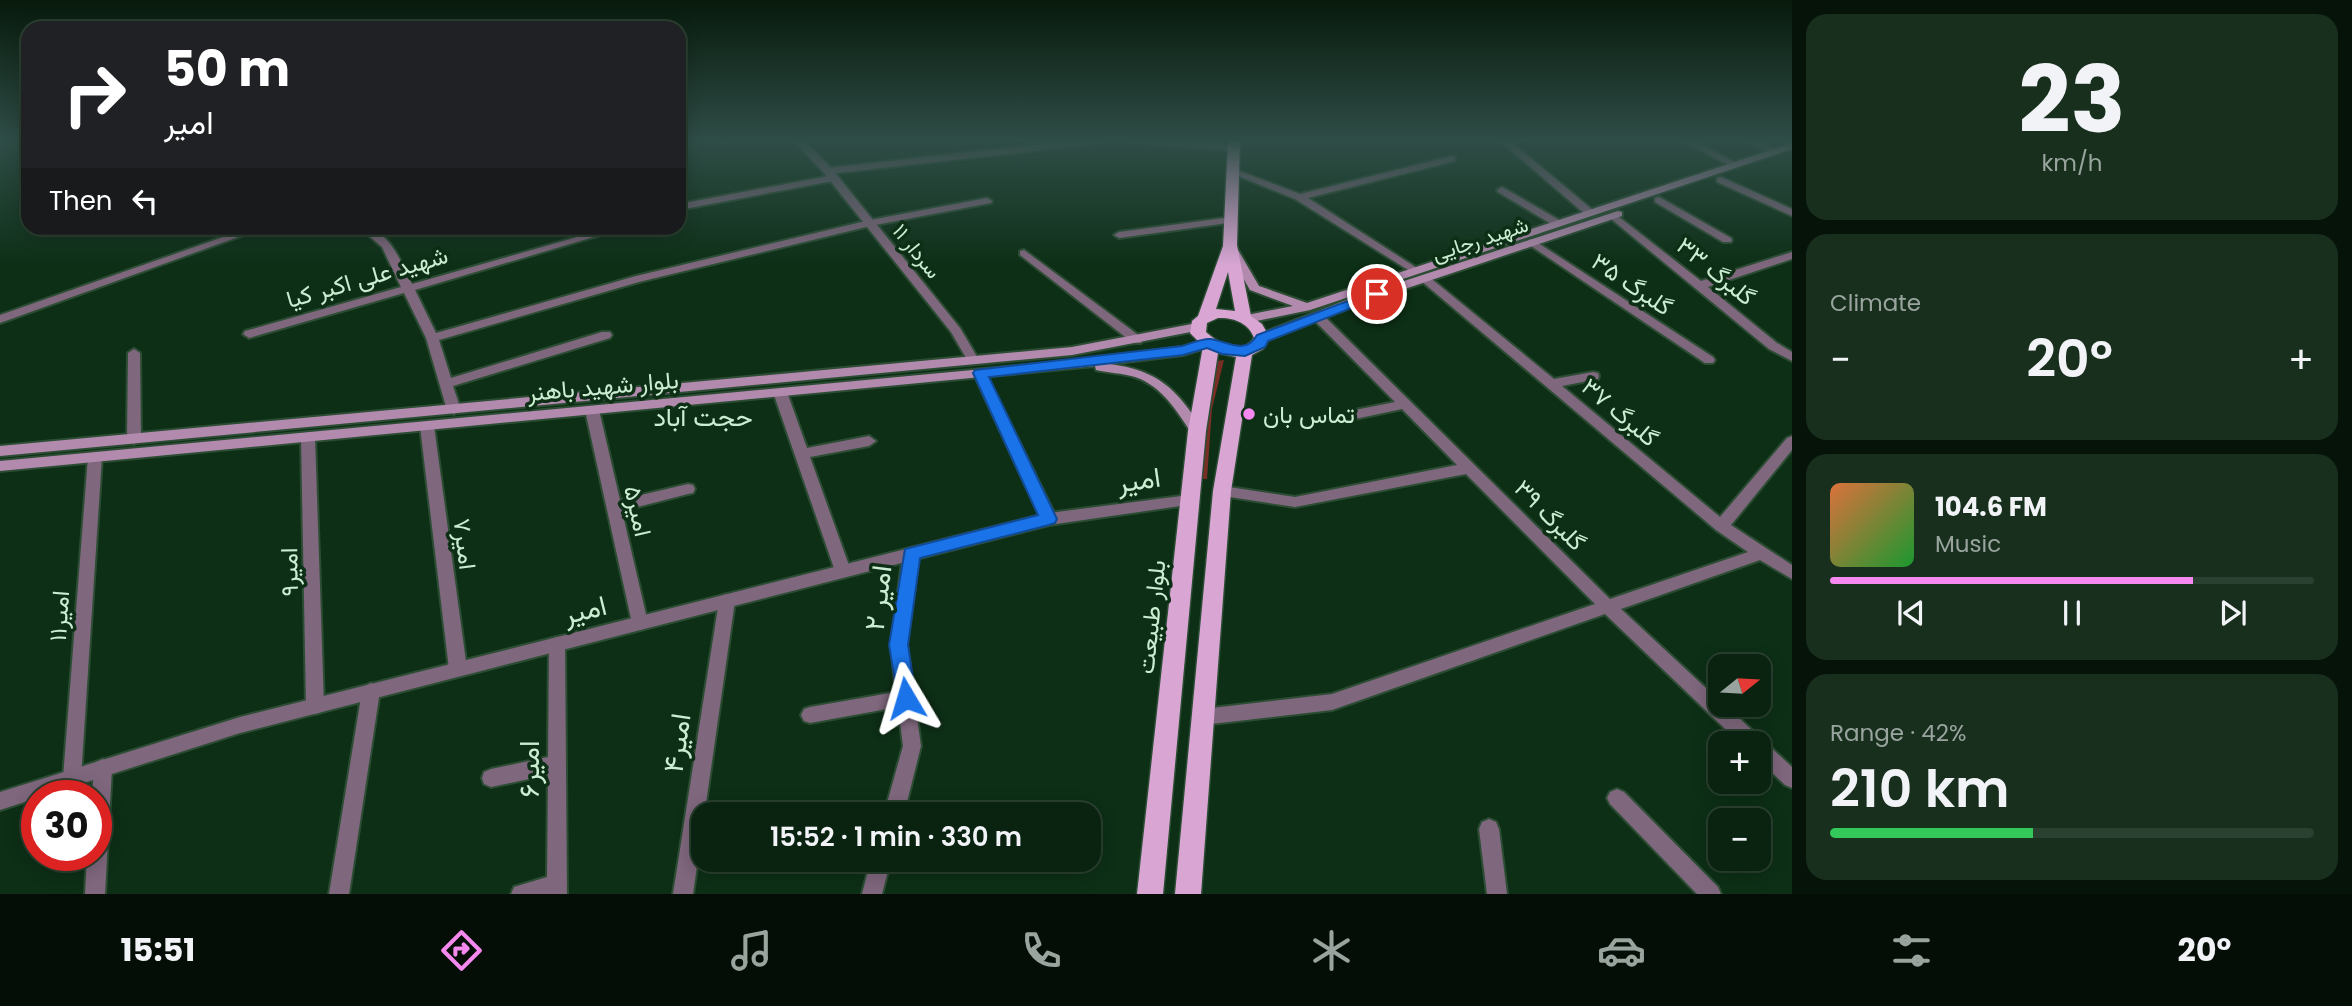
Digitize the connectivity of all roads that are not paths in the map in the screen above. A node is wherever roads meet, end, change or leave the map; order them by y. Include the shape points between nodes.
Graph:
1 (790, 182) edge
2 (837, 182) edge
3 (1233, 182) edge
4 (1257, 182) edge
5 (1361, 182) edge
6 (1553, 182) edge
7 (1684, 182) edge
8 (1716, 182) edge
9 (1725, 182) edge
10 (1502, 190) dead end
11 (1299, 197) junction
12 (1659, 200) junction
13 (686, 201) edge
14 (987, 201) dead end
15 (1590, 213) junction
16 (1792, 213) edge
17 (1614, 216) junction
18 (1231, 220) junction
19 (870, 223) junction
20 (1557, 223) junction
21 (238, 235) edge
22 (374, 235) edge
23 (594, 235) edge
24 (1119, 235) dead end
25 (1727, 240) dead end
26 (1532, 242) junction
27 (1230, 245) junction
28 (1024, 253) dead end
29 (1792, 255) edge
30 (1419, 274) junction
31 (1701, 285) junction
32 (405, 287) junction
33 (1311, 311) junction
34 (0, 319) edge
35 (1246, 319) junction
36 (1202, 321) junction
37 (249, 334) dead end
38 (606, 335) dead end
39 (432, 338) junction
40 (1262, 338) junction
41 (1137, 340) junction
42 (1210, 344) junction
43 (1245, 351) junction
44 (134, 353) dead end
45 (1792, 357) edge
46 (972, 360) junction
47 (1710, 360) dead end
48 (1079, 364) junction
49 (980, 373) junction
50 (1593, 376) dead end
51 (446, 384) junction
52 (1552, 384) junction
53 (780, 393) junction
54 (1406, 404) junction
55 (454, 410) junction
56 (592, 410) junction
57 (1354, 414) dead end
58 (426, 426) junction
59 (1197, 431) junction
60 (308, 437) junction
61 (134, 439) junction
62 (869, 441) dead end
63 (1792, 441) edge
64 (0, 451) edge
65 (801, 454) junction
66 (95, 457) junction
67 (0, 466) edge
68 (1469, 468) junction
69 (688, 489) dead end
70 (1222, 491) junction
71 (1189, 500) junction
72 (614, 507) junction
73 (1049, 519) junction
74 (1721, 526) junction
75 (912, 554) junction
76 (1760, 554) junction
77 (843, 571) junction
78 (1792, 573) edge
79 (727, 601) junction
80 (1607, 606) junction
81 (640, 623) junction
82 (557, 644) junction
83 (458, 669) junction
84 (371, 691) junction
85 (906, 698) junction
86 (315, 706) junction
87 (810, 715) dead end
88 (1203, 717) junction
89 (1740, 731) edge
90 (1771, 759) edge
91 (557, 764) junction
92 (103, 768) junction
93 (72, 778) junction
94 (491, 778) dead end
95 (1792, 779) edge
96 (1617, 797) dead end
97 (0, 801) edge
98 (897, 802) edge
99 (1489, 829) dead end
100 (878, 872) edge
101 (557, 889) edge
102 (95, 894) edge
103 (339, 894) edge
104 (521, 894) edge
105 (683, 894) edge
106 (872, 894) edge
107 (1150, 894) edge
108 (1188, 894) edge
109 (1497, 894) edge
110 (1711, 894) edge

1 - 13 street
2 - 19 street, سردار ۱۱
3 - 18 main road
4 - 11 street, گلبرگ ۳۷
5 - 11 street
6 - 15 street
7 - 15 main road, شهید رجایی
8 - 12 main road, شهید رجایی
9 - 16 street
10 - 20 street
11 - 30 street, گلبرگ ۳۷
12 - 17 main road, شهید رجایی
12 - 25 street
14 - 19 street
15 - 20 main road, شهید رجایی
17 - 26 main road, شهید رجایی
17 - 31 street, گلبرگ ۳۳
18 - 24 street
18 - 27 main road
19 - 39 street via 636,279
19 - 46 street, سردار ۱۱ via 956,331
20 - 30 main road, شهید رجایی
21 - 34 street
22 - 32 street via 387,245
23 - 32 street, شهید علی اکبر کیا
26 - 30 main road, شهید رجایی
26 - 47 street, گلبرگ ۳۵
27 - 33 main road via 1254,288
27 - 35 main road
27 - 36 main road
28 - 41 street
29 - 31 street
30 - 33 main road, شهید رجایی
30 - 52 street, گلبرگ ۳۷
31 - 45 street, گلبرگ ۳۳
32 - 37 street, شهید علی اکبر کیا
32 - 39 street
33 - 35 main road, شهید رجایی
33 - 40 main road, شهید رجایی
33 - 54 street, گلبرگ ۳۹
35 - 36 main road via 1226,313
35 - 40 main road via 1261,331
36 - 41 main road, بلوار شهید باهنر
36 - 42 main road via 1198,333
38 - 51 street
39 - 51 street
40 - 43 main road via 1260,344
41 - 46 main road, بلوار شهید باهنر
42 - 43 main road
42 - 48 main road, بلوار شهید باهنر
42 - 59 main road, بلوار طبیعت
43 - 70 main road
44 - 61 street
46 - 55 main road, بلوار شهید باهنر
48 - 49 main road, بلوار شهید باهنر
48 - 59 main road via 1126,370 1167,388
49 - 53 main road, بلوار شهید باهنر
49 - 73 street
50 - 52 street
51 - 55 street
52 - 74 street, گلبرگ ۳۷
53 - 56 main road, بلوار شهید باهنر
53 - 65 street
54 - 57 street
54 - 68 street, گلبرگ ۳۹
55 - 61 main road, بلوار شهید باهنر
56 - 58 main road, بلوار شهید باهنر
56 - 72 street, امیر۵
58 - 60 main road, بلوار شهید باهنر
58 - 83 street, امیر۷
59 - 71 main road, بلوار طبیعت
60 - 66 main road, بلوار شهید باهنر
60 - 86 street, امیر۹
61 - 64 main road, بلوار شهید باهنر
62 - 65 street
63 - 74 street
65 - 77 street
66 - 67 main road, بلوار شهید باهنر
66 - 93 street, امیر۱۱
68 - 70 street via 1295,502
68 - 80 street, گلبرگ ۳۹
69 - 72 street
70 - 88 main road
71 - 73 street, امیر
71 - 107 main road, بلوار طبیعت
72 - 81 street, امیر۵
73 - 75 street, امیر
74 - 76 street, گلبرگ ۳۷
75 - 77 street, امیر
75 - 85 street, امیر ۲ via 899,645
76 - 78 street, گلبرگ ۳۷
76 - 80 street
77 - 79 street, امیر
79 - 81 street, امیر
79 - 105 street, امیر۴
80 - 88 street via 1332,702
80 - 89 street, گلبرگ ۳۹
81 - 82 street, امیر
82 - 83 street, امیر
82 - 91 street, امیر۶
83 - 84 street, امیر
84 - 86 street, امیر
84 - 103 street
85 - 87 street
85 - 98 street, امیر ۲ via 912,746
86 - 92 street, امیر via 240,724
88 - 108 main road
90 - 95 street
91 - 94 street
91 - 101 street, امیر۶
92 - 93 street, امیر
92 - 102 street
93 - 97 street, امیر
96 - 110 street
99 - 109 street
100 - 106 street
101 - 104 street

